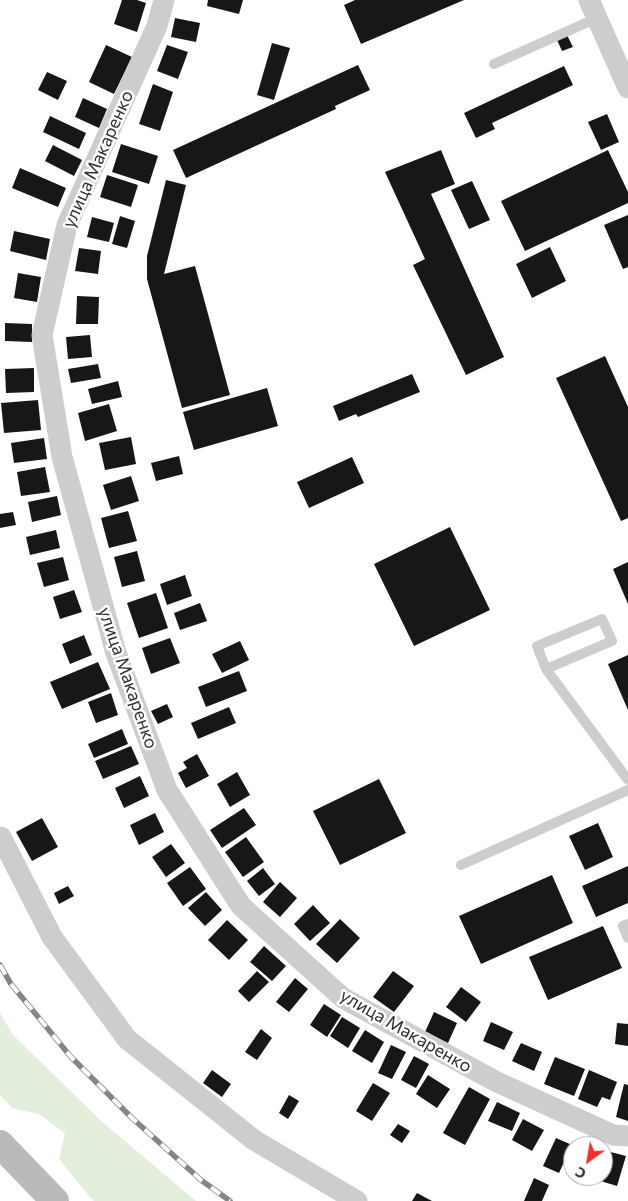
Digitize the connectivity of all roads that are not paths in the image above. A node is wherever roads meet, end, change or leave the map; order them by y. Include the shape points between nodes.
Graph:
1 (164, 0) edge
2 (593, 9) edge
3 (494, 64) dead end
4 (628, 88) edge
5 (546, 668) junction
6 (628, 780) edge
7 (628, 790) edge
8 (1, 837) dead end
9 (461, 865) dead end
10 (628, 924) edge
11 (628, 938) edge
12 (628, 1136) edge
13 (0, 1144) edge
14 (55, 1201) edge
15 (357, 1201) edge

1 - 12 street, улица Макаренко via 157,26 67,225 42,335 64,467 116,653 167,790 241,906 343,998 494,1081 613,1135
2 - 3 lane
2 - 4 street
5 - 5 lane via 612,641 602,619 537,646
5 - 6 lane
7 - 9 lane
8 - 15 street via 52,937 127,1039 254,1140
10 - 11 lane via 623,926
13 - 14 main road

